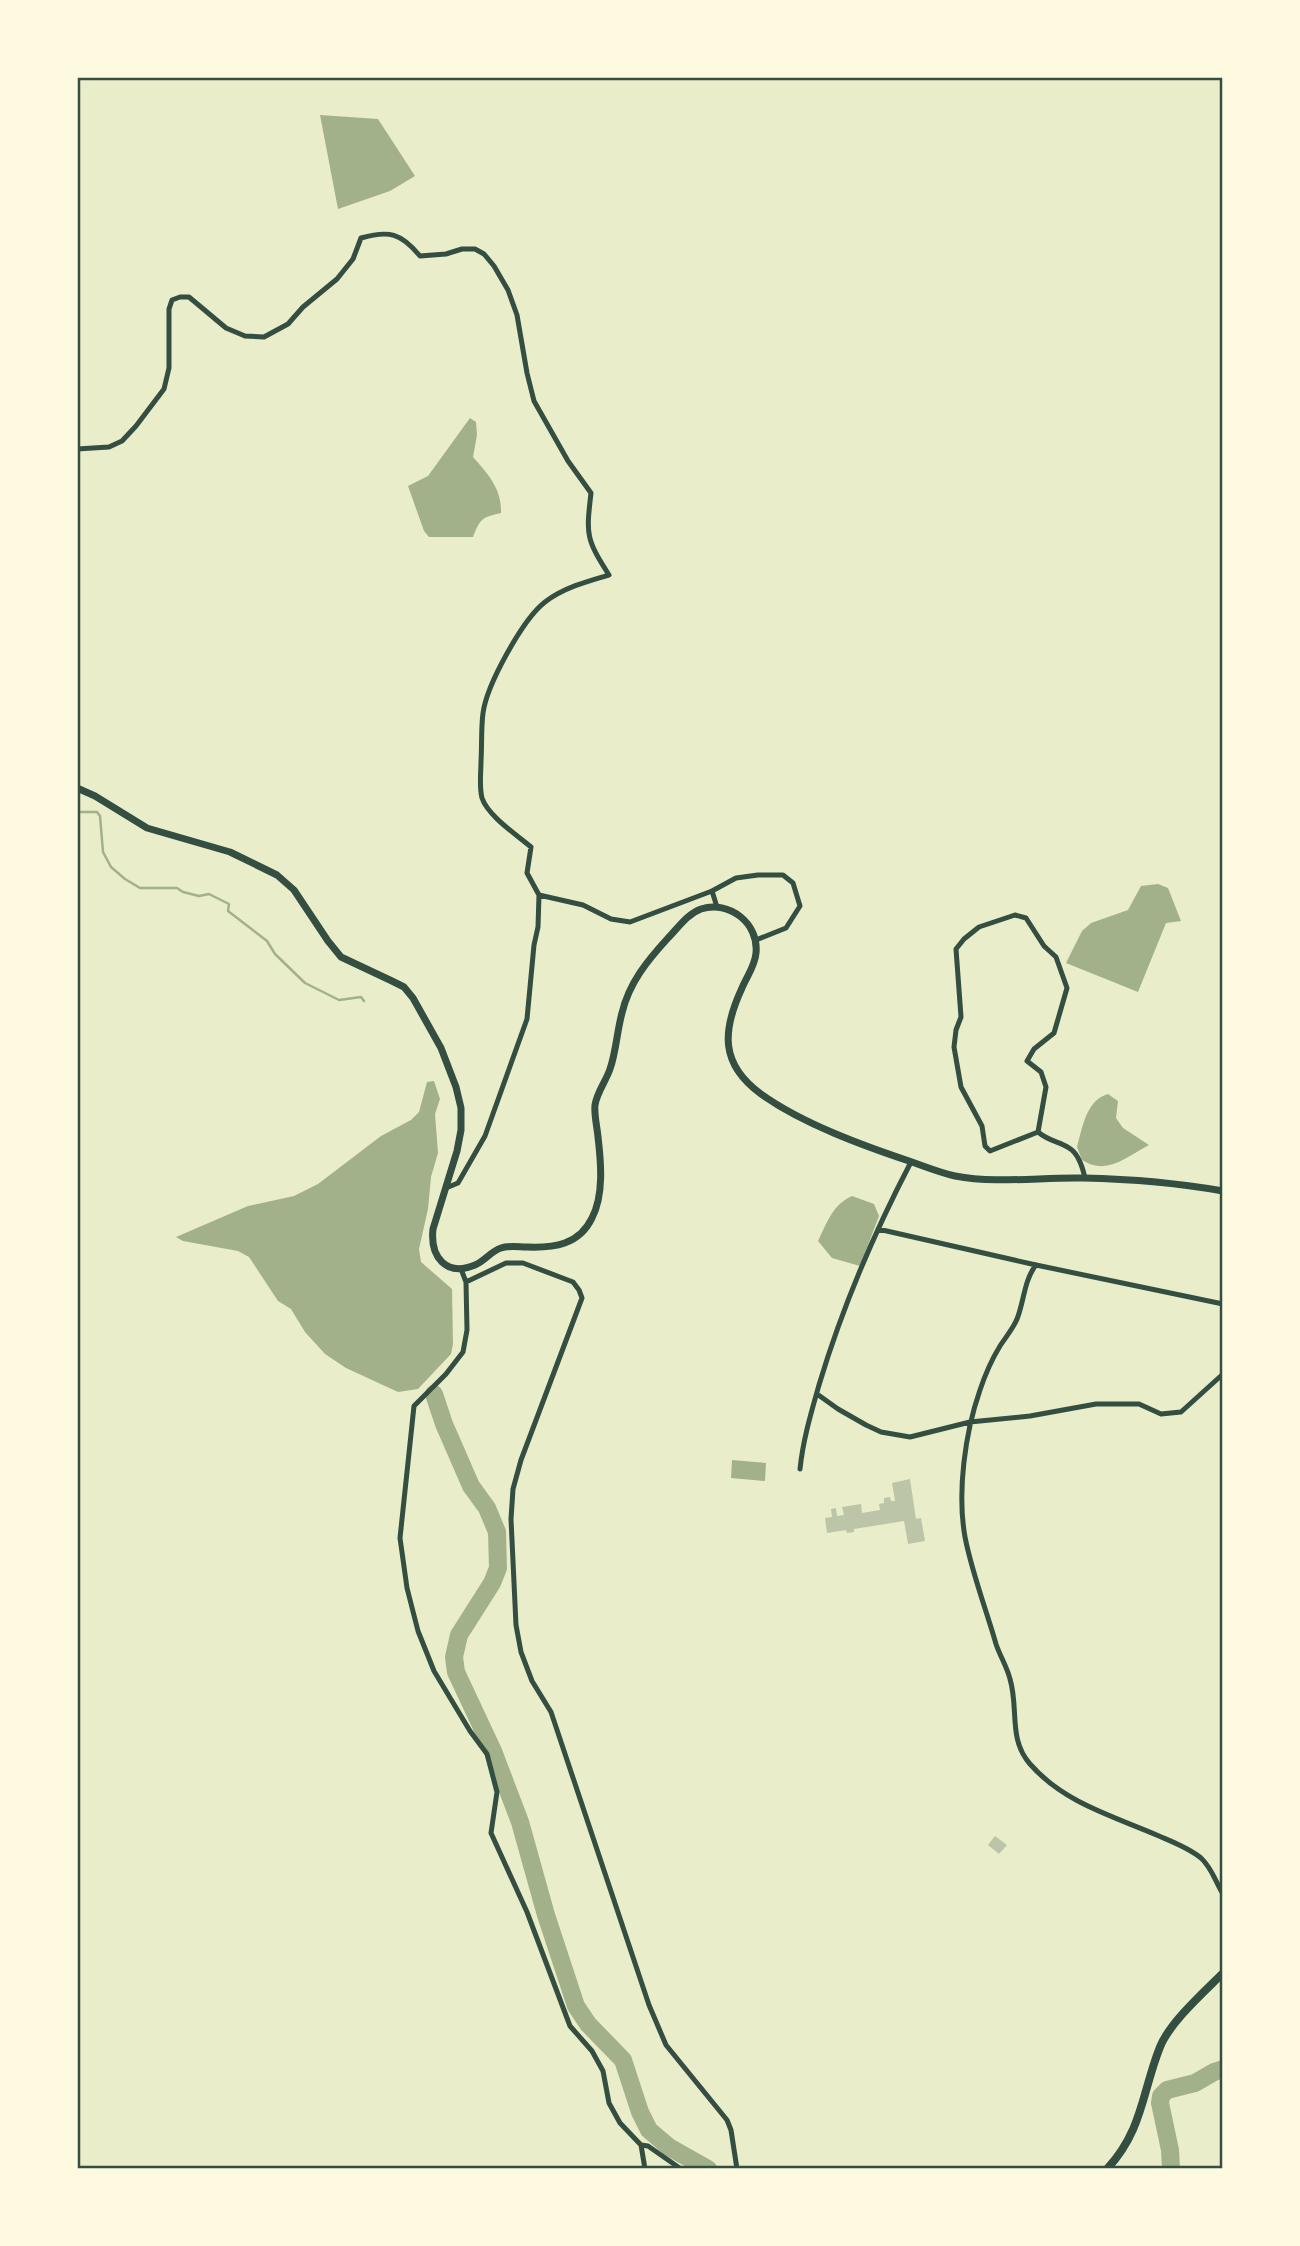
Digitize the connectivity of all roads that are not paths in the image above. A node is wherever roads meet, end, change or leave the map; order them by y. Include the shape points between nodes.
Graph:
1 (77, 449) edge
2 (77, 788) edge
3 (712, 891) junction
4 (539, 895) junction
5 (717, 907) junction
6 (756, 940) junction
7 (1038, 1132) junction
8 (911, 1162) junction
9 (1085, 1178) junction
10 (446, 1188) junction
11 (1223, 1192) edge
12 (878, 1229) junction
13 (1036, 1265) junction
14 (461, 1269) junction
15 (466, 1282) junction
16 (1223, 1304) edge
17 (1223, 1374) edge
18 (817, 1394) junction
19 (970, 1422) junction
20 (800, 1469) dead end
21 (1223, 1894) edge
22 (1223, 1973) edge
23 (641, 2145) junction
24 (645, 2169) edge
25 (681, 2169) edge
26 (737, 2169) edge
27 (1107, 2169) edge

1 - 4 street via 109,447 122,441 164,389 172,300 189,297 226,328 264,337 288,324 337,279 353,259 361,238 397,235 420,256 461,249 484,254 508,290 517,316 534,401 591,493 589,543 609,575 558,594 527,620 496,676 483,712 482,797 531,848 527,873
2 - 10 main road via 147,828 230,852 277,875 294,890 341,957 404,987 441,1048 461,1108 461,1130
3 - 4 street via 630,922
3 - 5 street
3 - 6 street via 736,878 758,875 783,875 793,883 800,906 786,928
4 - 10 street via 527,1019 518,1048 477,1152 457,1183
5 - 6 main road via 742,917
5 - 14 main road via 690,914 632,982 611,1068 595,1107 601,1161 597,1208 590,1223 576,1239 560,1245 502,1247
6 - 8 main road via 753,967 727,1031 728,1052 736,1071 792,1113
7 - 7 street via 1046,1087 1041,1072 1027,1061 1054,1033 1067,988 1056,957 1026,918 1015,915 979,927 956,949 961,1017 954,1047 961,1087 982,1126 985,1146 990,1151
7 - 9 street via 1071,1148
8 - 9 main road via 955,1176
8 - 12 street
9 - 11 main road
10 - 14 main road via 432,1242 443,1262
12 - 13 street
12 - 18 street via 834,1333
13 - 16 street
13 - 19 street via 1017,1320 980,1388
14 - 15 street
15 - 23 street via 463,1352 414,1406 400,1538 407,1588 434,1671 487,1754 497,1792 491,1833 527,1912 554,1988 570,2026 603,2071 609,2103 620,2123
15 - 26 street via 506,1263 523,1263 573,1282 582,1298 513,1489 516,1625 521,1653 551,1713 649,2005 666,2045 727,2120
17 - 19 street via 1181,1412 1161,1414 1139,1404 1096,1404
18 - 19 street via 881,1432 910,1437
18 - 20 street
19 - 21 street via 962,1486 965,1534 1010,1679 1016,1706 1015,1740 1028,1762 1065,1794 1189,1849 1212,1870
22 - 27 main road via 1167,2033 1135,2128
23 - 24 street
23 - 25 street

